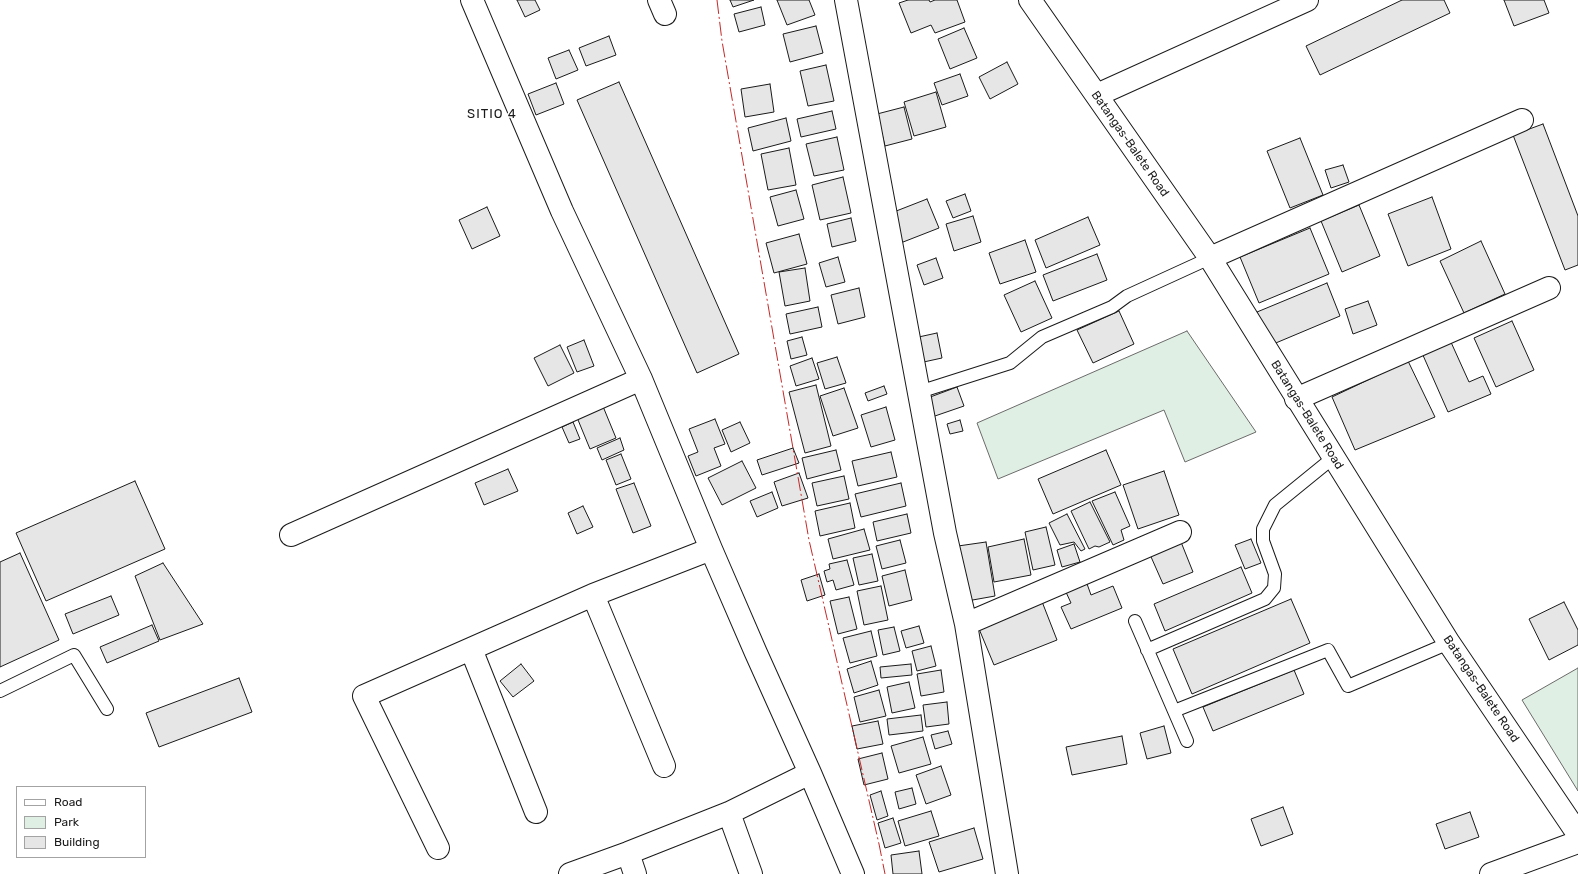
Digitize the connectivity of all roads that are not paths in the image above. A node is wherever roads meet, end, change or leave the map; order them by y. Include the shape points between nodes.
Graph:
1 (472, 0) edge
2 (846, 0) edge
3 (1030, 0) edge
4 (1307, 0) edge
5 (1097, 95) junction
6 (1522, 120) dead end
7 (1210, 258) junction
8 (1549, 288) dead end
9 (641, 379) junction
10 (919, 392) junction
11 (1296, 399) junction
12 (1334, 457) junction
13 (1180, 532) dead end
14 (292, 535) dead end
15 (711, 549) junction
16 (593, 595) junction
17 (1135, 621) dead end
18 (966, 624) junction
19 (1449, 643) junction
20 (471, 649) junction
21 (1147, 650) junction
22 (0, 691) edge
23 (107, 709) dead end
24 (1174, 711) junction
25 (1186, 741) dead end
26 (664, 766) dead end
27 (810, 773) junction
28 (536, 812) dead end
29 (729, 813) junction
30 (1578, 834) edge
31 (1578, 842) edge
32 (438, 848) dead end
33 (628, 853) junction
34 (570, 874) edge
35 (635, 874) edge
36 (751, 874) edge
37 (853, 874) edge
38 (1007, 874) edge
39 (1491, 874) edge

1 - 9 street via 562,211
2 - 10 street
3 - 5 street, Batangas-Balete Road
4 - 5 street
5 - 7 street, Batangas-Balete Road
6 - 7 street
7 - 10 lane via 1127,296 1112,308 1042,337 1010,363
7 - 11 street, Batangas-Balete Road
8 - 11 street
9 - 14 street
9 - 15 street
10 - 18 street via 945,533
11 - 12 street, Batangas-Balete Road
12 - 19 street, Batangas-Balete Road
12 - 21 lane via 1275,505 1272,511 1263,530 1263,541 1275,574 1274,588 1265,598
13 - 18 street
15 - 16 street
15 - 27 street
16 - 20 street
16 - 26 street
17 - 21 lane
18 - 38 street
19 - 24 lane via 1348,686 1328,650
19 - 30 street, Batangas-Balete Road
20 - 28 street
20 - 32 street via 364,696
21 - 24 lane
22 - 23 lane via 74,655
24 - 25 lane
27 - 29 street
27 - 37 street
29 - 33 street
29 - 36 street
31 - 39 street
33 - 34 street
33 - 35 street

